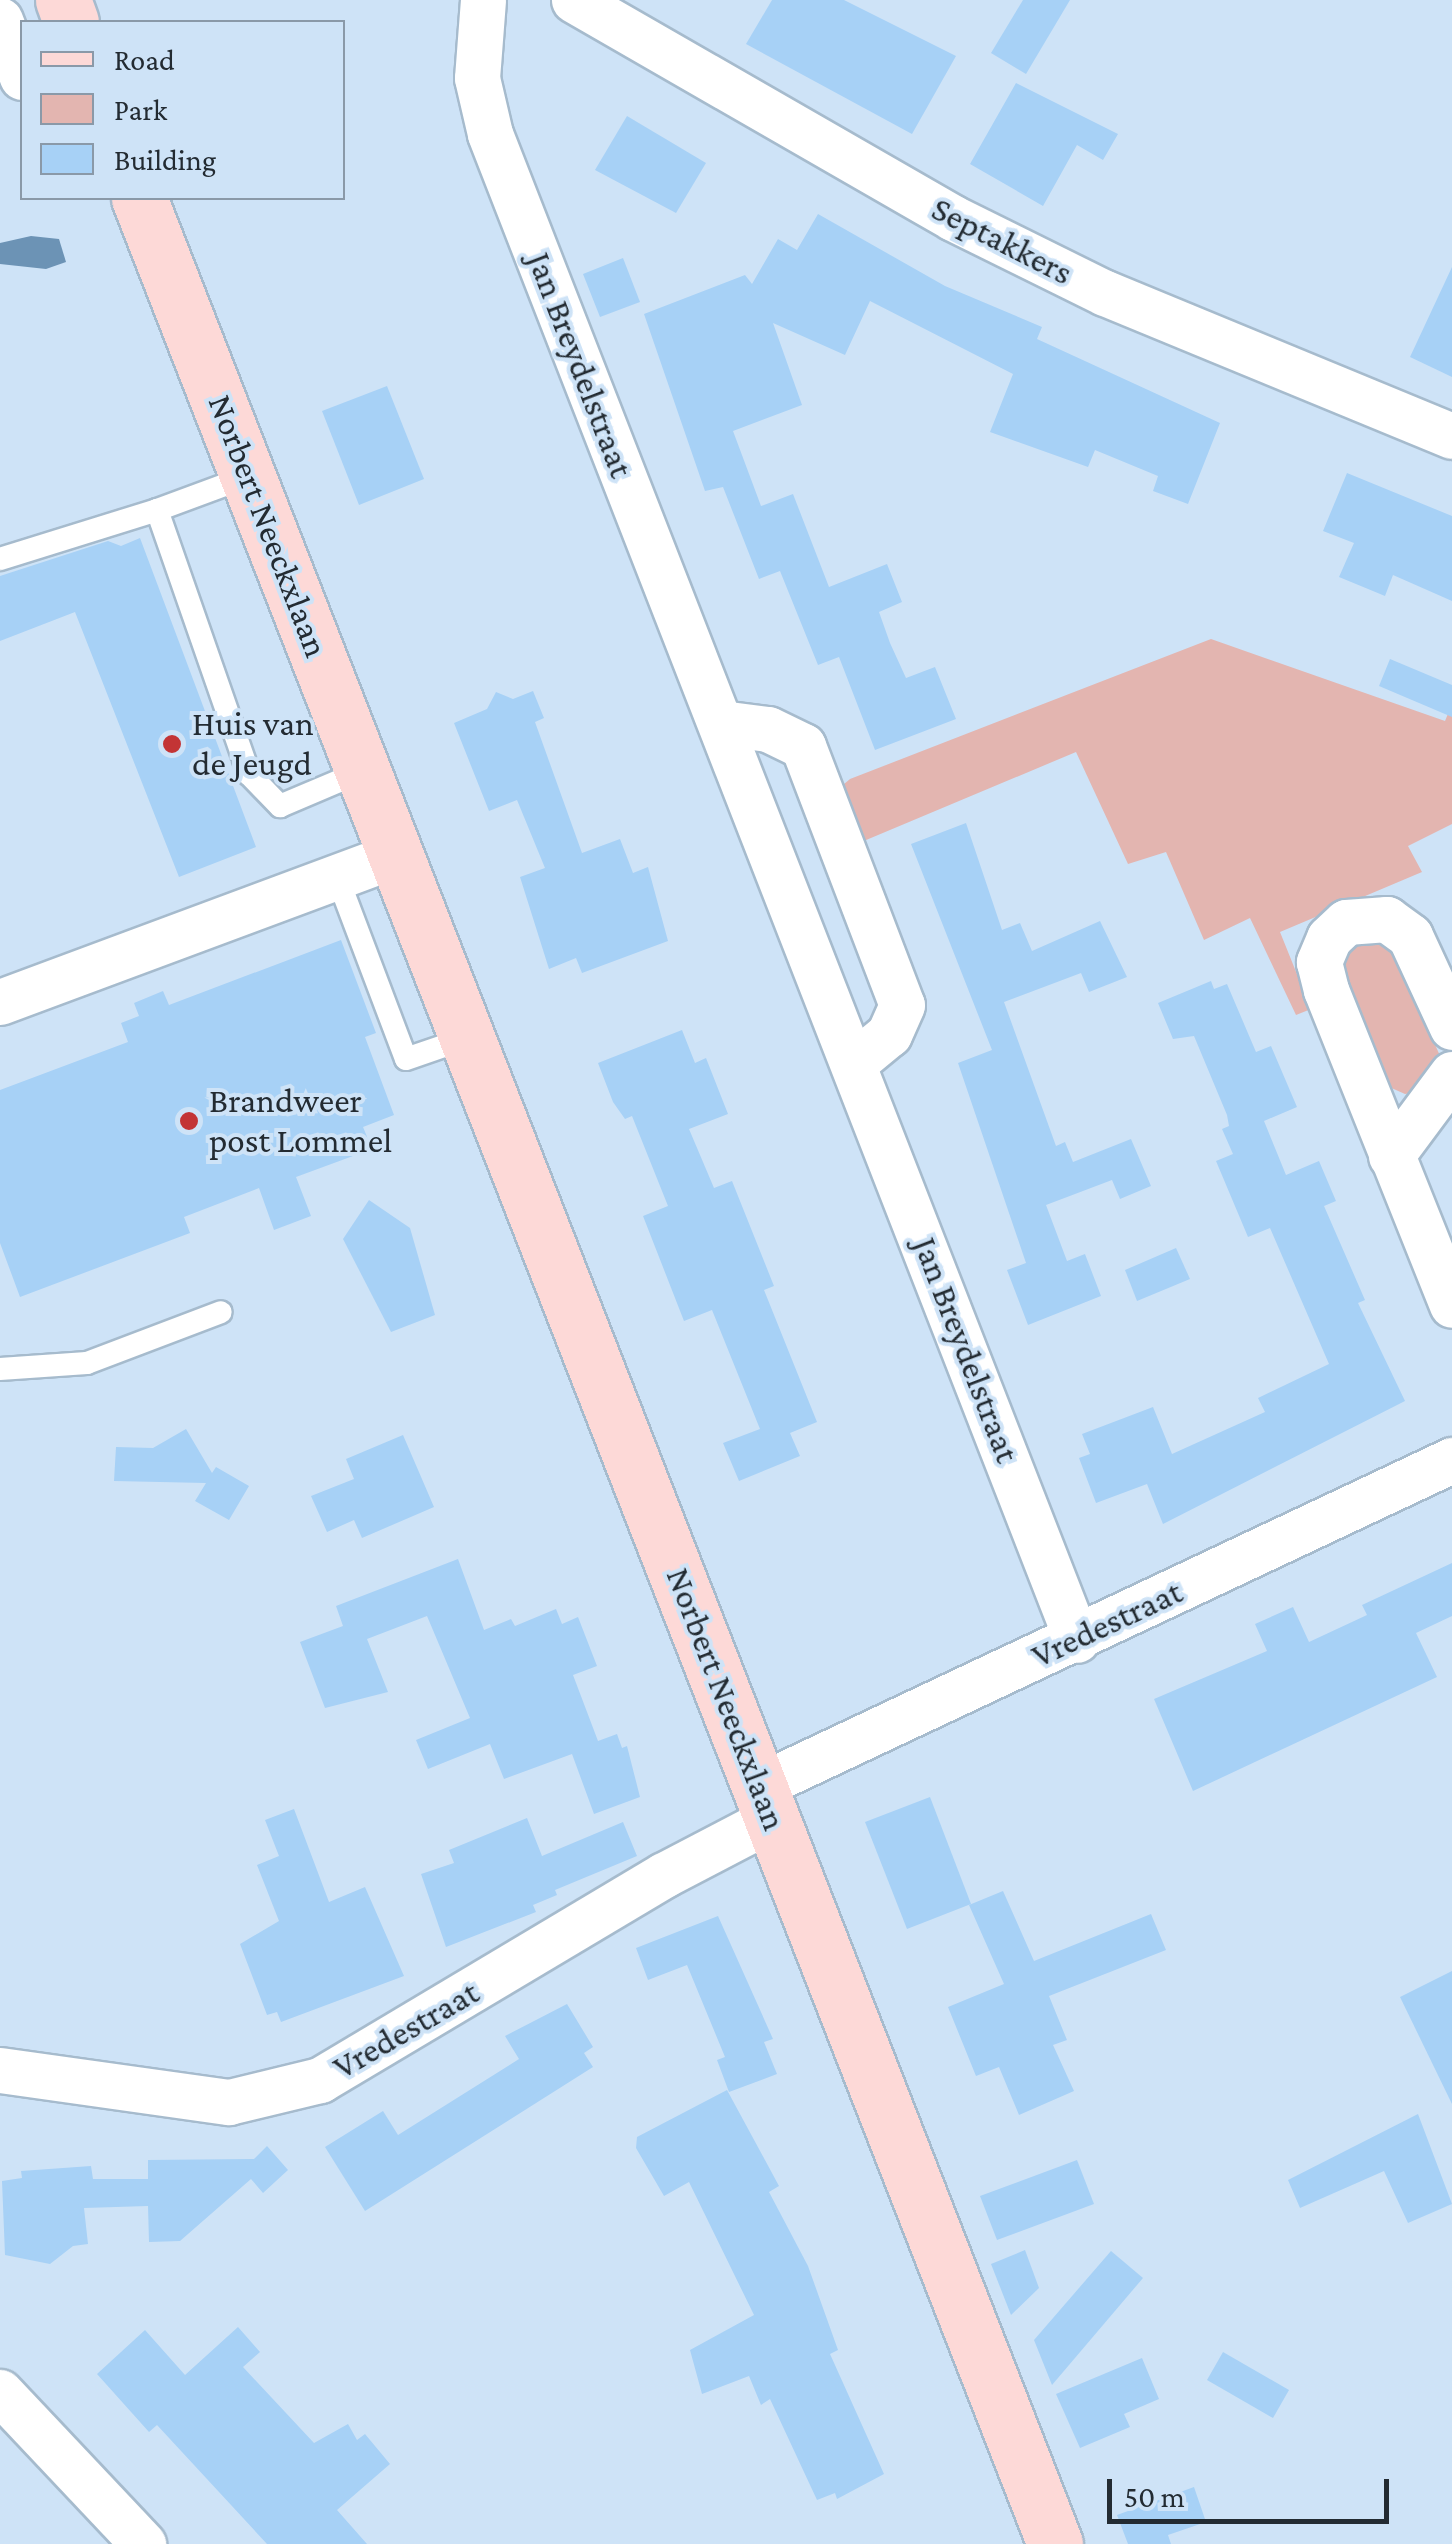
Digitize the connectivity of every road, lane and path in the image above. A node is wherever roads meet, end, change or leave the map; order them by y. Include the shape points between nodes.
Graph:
1 (483, 0) edge
2 (574, 0) edge
3 (0, 20) edge
4 (20, 72) edge
5 (141, 200) edge
6 (1452, 436) edge
7 (249, 476) junction
8 (157, 510) junction
9 (0, 559) edge
10 (721, 723) junction
11 (363, 771) junction
12 (395, 855) junction
13 (338, 880) junction
14 (0, 1002) edge
15 (1452, 1028) edge
16 (468, 1038) junction
17 (854, 1062) junction
18 (1452, 1074) edge
19 (1391, 1156) junction
20 (1452, 1306) edge
21 (221, 1312) dead end
22 (0, 1369) edge
23 (1452, 1460) edge
24 (1077, 1640) junction
25 (767, 1802) junction
26 (0, 2070) edge
27 (0, 2392) edge
28 (143, 2544) edge
29 (1055, 2544) edge

1 - 10 street, Jan Breydelstraat via 476,78 490,134
2 - 6 street, Septakkers via 953,218 1105,293
3 - 4 street
5 - 7 main road, Norbert Neeckxlaan
7 - 8 lane
7 - 11 main road, Norbert Neeckxlaan
8 - 9 lane
8 - 11 lane via 249,774 280,806
10 - 17 street, Jan Breydelstraat
10 - 17 street via 768,729 803,746 902,1005 888,1034
11 - 12 main road, Norbert Neeckxlaan
12 - 13 street
12 - 16 main road, Norbert Neeckxlaan
13 - 14 street
13 - 16 lane via 406,1059
15 - 19 street via 1410,936 1387,918 1346,922 1329,938 1319,962 1326,990
16 - 25 main road, Norbert Neeckxlaan
17 - 24 street, Jan Breydelstraat
18 - 19 street
19 - 20 street
21 - 22 lane via 87,1364
23 - 24 street, Vredestraat
24 - 25 street, Vredestraat
25 - 26 street, Vredestraat via 664,1875 320,2080 229,2102
25 - 29 main road, Norbert Neeckxlaan
27 - 28 street

